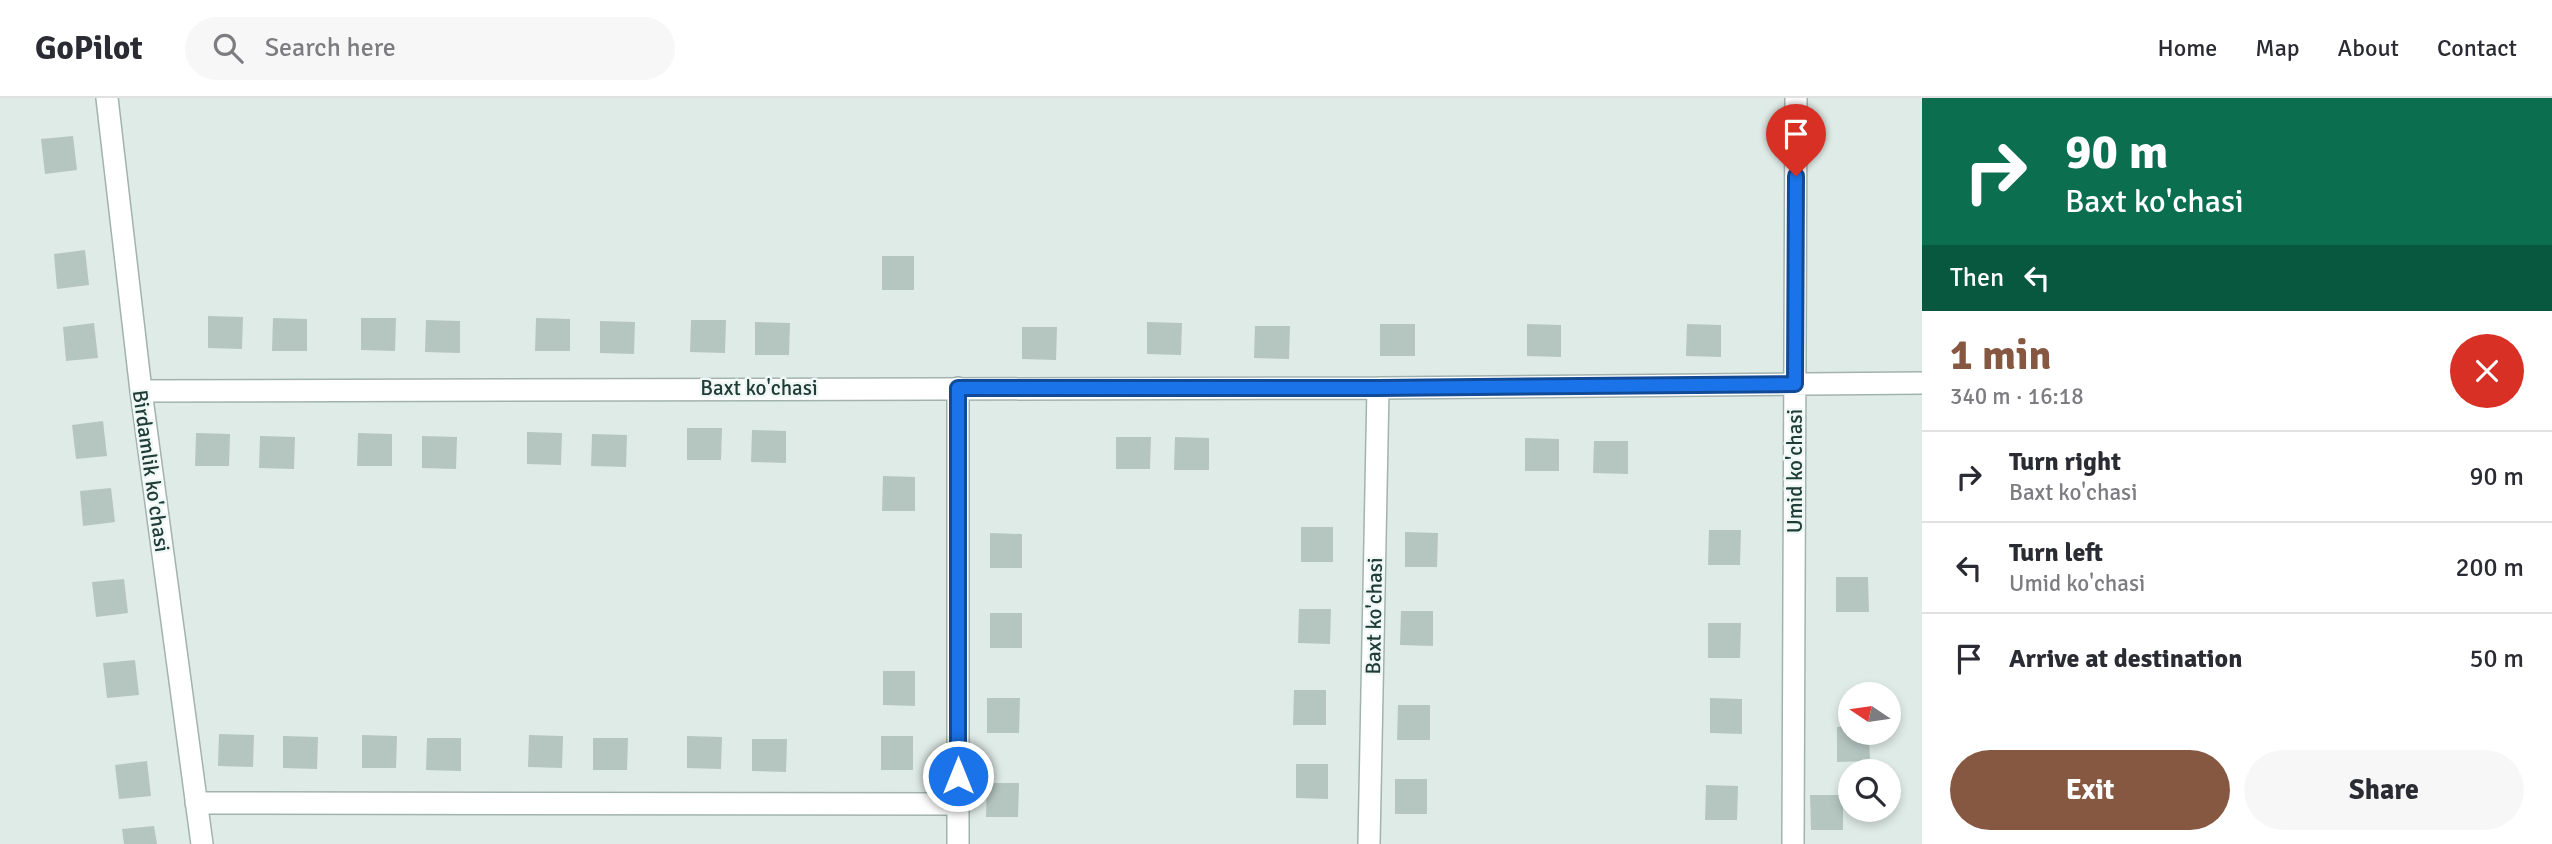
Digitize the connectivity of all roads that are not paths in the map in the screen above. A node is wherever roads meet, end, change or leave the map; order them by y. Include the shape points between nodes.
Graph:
1 (107, 98) edge
2 (1796, 98) edge
3 (1922, 383) edge
4 (1795, 384) junction
5 (958, 388) junction
6 (1378, 388) junction
7 (141, 391) junction
8 (196, 803) junction
9 (958, 804) junction
10 (202, 844) edge
11 (958, 844) edge
12 (1369, 844) edge
13 (1793, 844) edge

1 - 7 street, Birdamlik ko'chasi
2 - 4 street, Umid ko'chasi
3 - 4 street, Baxt ko'chasi
4 - 6 street, Baxt ko'chasi
4 - 13 street, Umid ko'chasi
5 - 6 street, Baxt ko'chasi
5 - 7 street, Baxt ko'chasi
5 - 9 street
6 - 12 street, Baxt ko'chasi
7 - 8 street, Birdamlik ko'chasi
8 - 9 street
8 - 10 street, Birdamlik ko'chasi
9 - 11 street

